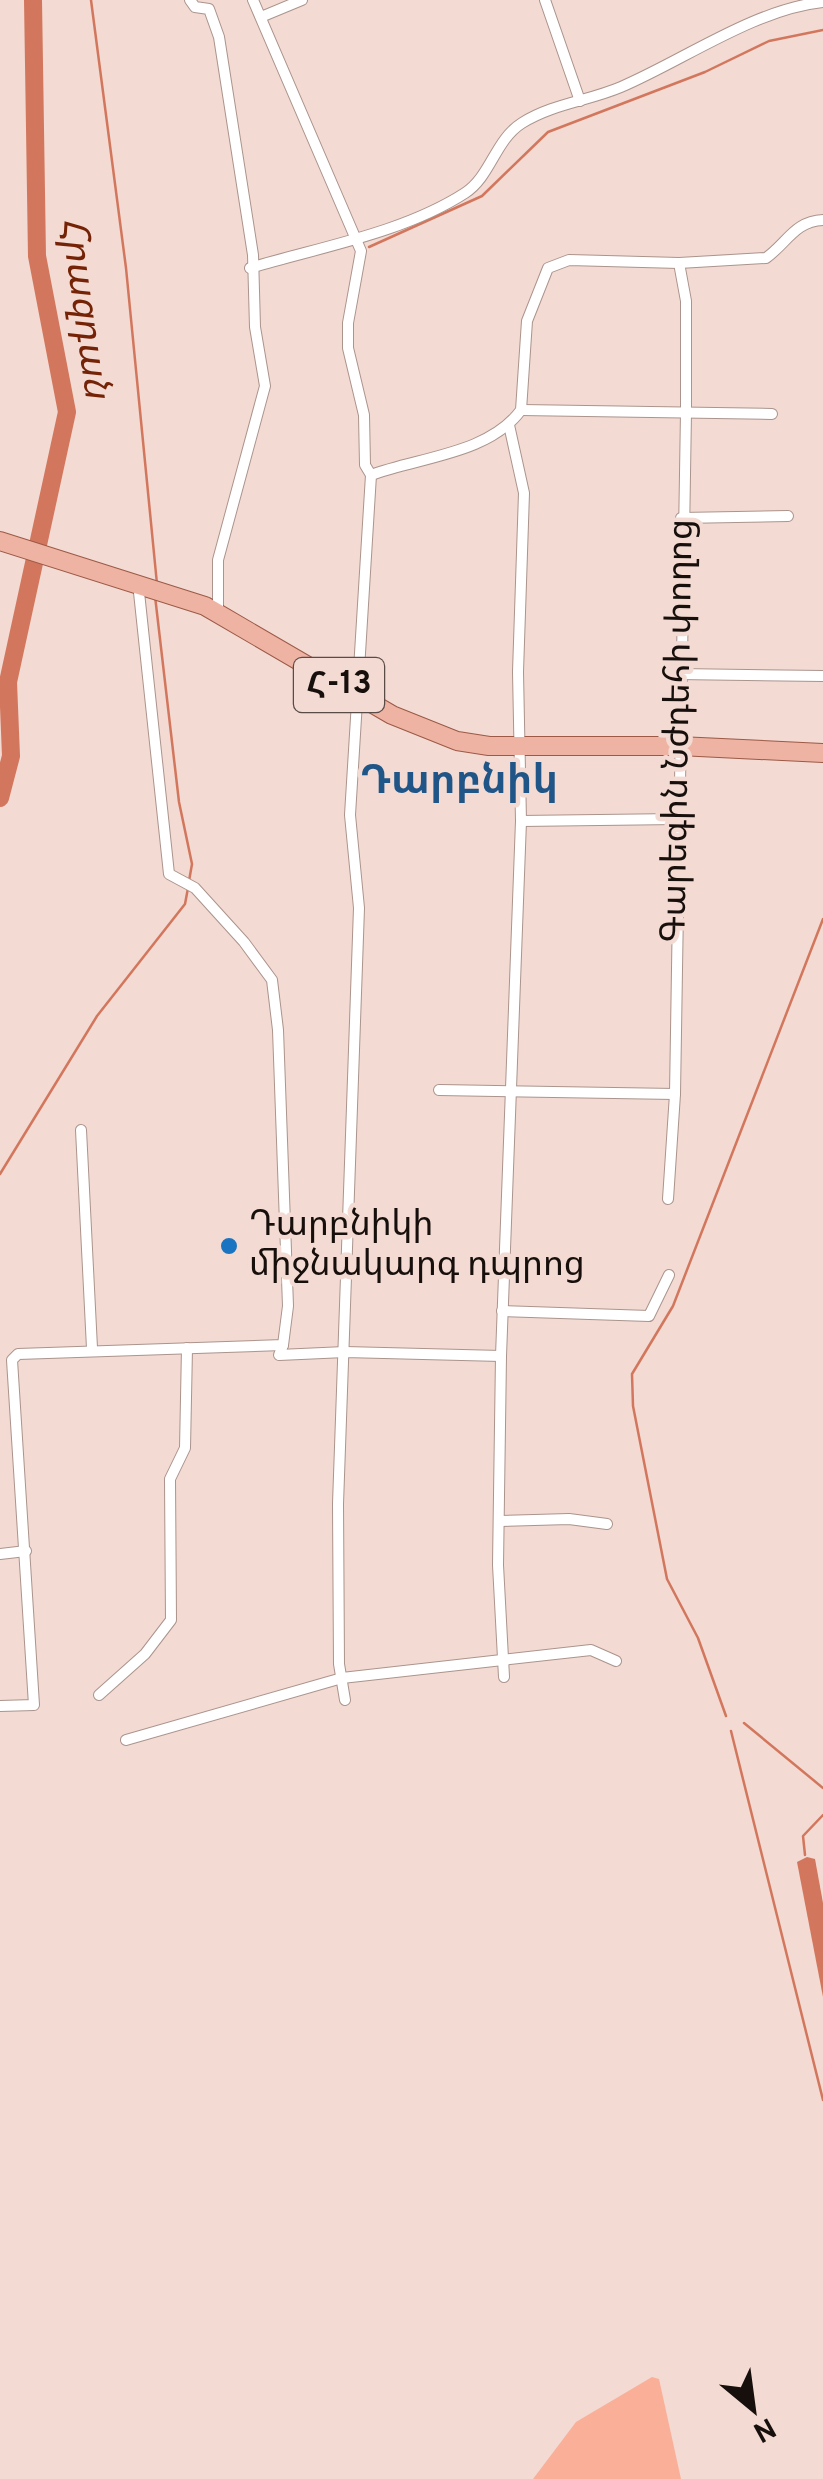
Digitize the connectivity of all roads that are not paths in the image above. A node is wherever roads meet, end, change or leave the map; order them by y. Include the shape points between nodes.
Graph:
1 (190, 0) edge
2 (253, 0) edge
3 (302, 0) edge
4 (545, 0) edge
5 (823, 2) edge
6 (260, 18) junction
7 (580, 100) junction
8 (823, 220) edge
9 (357, 236) junction
10 (679, 263) junction
11 (250, 268) junction
12 (521, 410) junction
13 (686, 412) junction
14 (772, 414) dead end
15 (509, 426) junction
16 (371, 475) junction
17 (788, 516) dead end
18 (681, 518) junction
19 (2, 542) edge
20 (152, 587) junction
21 (218, 613) junction
22 (678, 674) junction
23 (823, 676) edge
24 (360, 698) junction
25 (520, 746) junction
26 (679, 746) junction
27 (823, 753) edge
28 (678, 819) junction
29 (521, 821) junction
30 (439, 1090) dead end
31 (510, 1092) junction
32 (675, 1094) junction
33 (81, 1130) dead end
34 (668, 1199) dead end
35 (670, 1275) dead end
36 (502, 1312) junction
37 (283, 1345) junction
38 (92, 1348) junction
39 (187, 1348) junction
40 (345, 1352) junction
41 (501, 1356) junction
42 (500, 1521) junction
43 (607, 1524) dead end
44 (26, 1551) junction
45 (0, 1554) edge
46 (504, 1660) junction
47 (616, 1661) dead end
48 (504, 1677) dead end
49 (342, 1678) junction
50 (99, 1695) dead end
51 (345, 1700) dead end
52 (0, 1706) edge
53 (126, 1740) dead end

1 - 11 street via 215,16
2 - 6 street
3 - 6 street
4 - 7 street
5 - 7 street via 774,14
6 - 9 street
7 - 9 street via 518,125 463,194
8 - 10 street via 794,230 766,258
9 - 11 street
9 - 16 street via 361,251 348,348
10 - 12 street via 569,260 548,268 527,321
10 - 13 street, Գարեգին Նժդեհի փողոց via 686,301
11 - 21 street via 265,386 218,560
12 - 13 street
12 - 15 street
13 - 14 street
13 - 18 street, Գարեգին Նժդեհի փողոց
15 - 16 street
15 - 25 street via 524,493
16 - 24 street
17 - 18 street
18 - 22 street, Գարեգին Նժդեհի փողոց
19 - 20 main road, Հ-13
20 - 21 main road, Հ-13
20 - 37 street via 169,874 195,888 272,980 288,1306
21 - 24 main road, Հ-13
22 - 23 street
22 - 26 street, Գարեգին Նժդեհի փողոց
24 - 25 main road, Հ-13 via 438,736
24 - 40 street via 350,815 359,908
25 - 26 main road, Հ-13
25 - 29 street
26 - 27 main road, Հ-13
26 - 28 street, Գարեգին Նժդեհի փողոց
28 - 29 street
28 - 32 street, Գարեգին Նժդեհի փողոց
29 - 31 street
30 - 31 street
31 - 32 street
31 - 36 street
32 - 34 street, Գարեգին Նժդեհի փողոց
33 - 38 street
35 - 36 street via 649,1316
36 - 41 street
37 - 39 street
37 - 40 street via 278,1355
38 - 39 street
38 - 44 street via 18,1354 12,1360
39 - 50 street via 184,1448 170,1480 171,1620 146,1654
40 - 41 street
40 - 49 street via 338,1504
41 - 42 street
42 - 43 street
42 - 46 street
44 - 45 street
44 - 52 street via 34,1705
46 - 47 street via 591,1650
46 - 48 street
46 - 49 street
49 - 51 street
49 - 53 street

